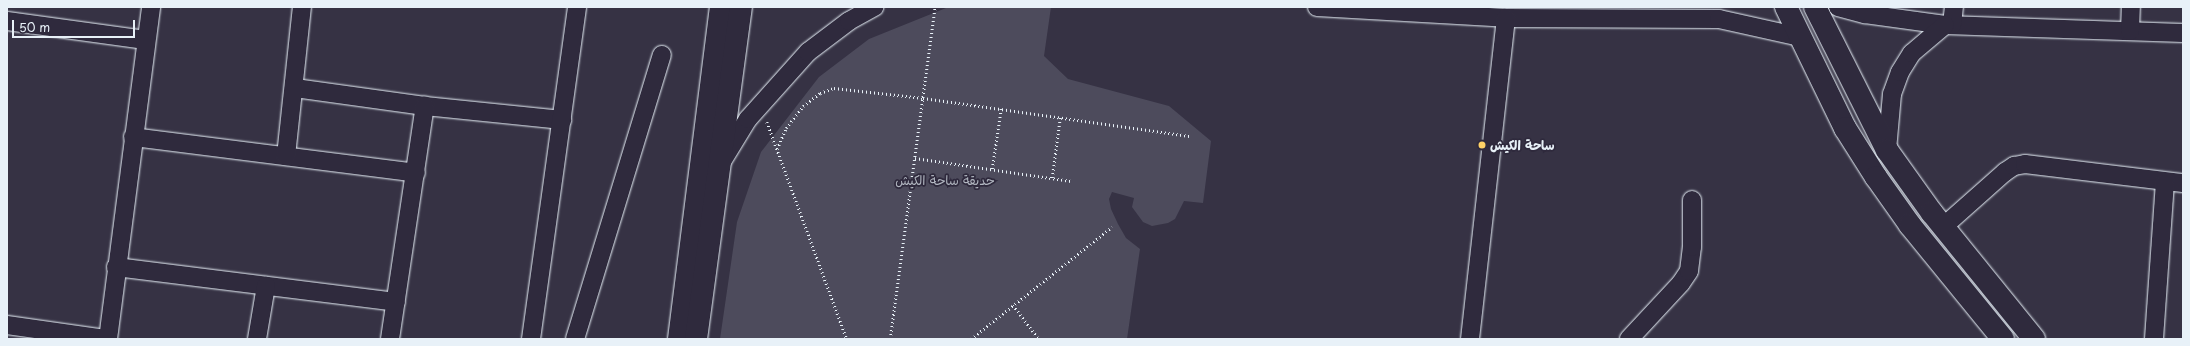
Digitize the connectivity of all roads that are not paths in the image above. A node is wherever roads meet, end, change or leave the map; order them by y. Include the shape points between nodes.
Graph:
1 (151, 7) edge
2 (302, 7) edge
3 (578, 7) edge
4 (707, 7) edge
5 (721, 7) edge
6 (741, 7) edge
7 (757, 7) edge
8 (874, 7) edge
9 (1317, 7) edge
10 (1786, 7) edge
11 (1815, 7) edge
12 (1838, 7) edge
13 (1954, 7) edge
14 (2131, 7) edge
15 (1506, 18) junction
16 (7, 21) edge
17 (1948, 25) junction
18 (2130, 31) junction
19 (2183, 33) edge
20 (1800, 37) junction
21 (146, 40) junction
22 (736, 43) junction
23 (715, 45) junction
24 (662, 55) dead end
25 (294, 88) junction
26 (426, 106) junction
27 (562, 120) junction
28 (133, 137) junction
29 (1887, 150) junction
30 (286, 156) junction
31 (719, 166) junction
32 (416, 173) junction
33 (2165, 182) junction
34 (2183, 183) edge
35 (1692, 200) dead end
36 (1943, 227) junction
37 (116, 267) junction
38 (266, 286) junction
39 (396, 302) junction
40 (7, 325) edge
41 (108, 339) edge
42 (258, 339) edge
43 (390, 339) edge
44 (530, 339) edge
45 (576, 339) edge
46 (679, 339) edge
47 (696, 339) edge
48 (1470, 339) edge
49 (1629, 339) edge
50 (2003, 339) edge
51 (2034, 339) edge
52 (2154, 339) edge

1 - 21 street
2 - 25 street
3 - 27 street
4 - 23 main road
5 - 23 main road
6 - 22 main road
7 - 22 main road
8 - 31 street via 849,21 808,52 748,119
9 - 15 street
10 - 20 main road
11 - 29 main road
12 - 17 street via 1865,14
13 - 17 street
14 - 18 street
15 - 20 street via 1719,19
15 - 48 street
16 - 21 street
17 - 18 street
17 - 29 street via 1912,53 1900,72 1892,94
18 - 19 street
20 - 50 main road via 1845,128 1876,177 1910,225
21 - 28 street
22 - 31 main road
23 - 46 main road
24 - 45 street
25 - 26 street
25 - 30 street
26 - 27 street
26 - 32 street
27 - 44 street
28 - 30 street
28 - 37 street
29 - 36 main road
30 - 32 street
31 - 47 main road
32 - 39 street
33 - 34 street
33 - 36 street via 2025,164 2014,166
33 - 52 street
35 - 49 street via 1689,271
36 - 51 main road
37 - 38 street
37 - 41 street
38 - 39 street
38 - 42 street
39 - 43 street
40 - 41 street

